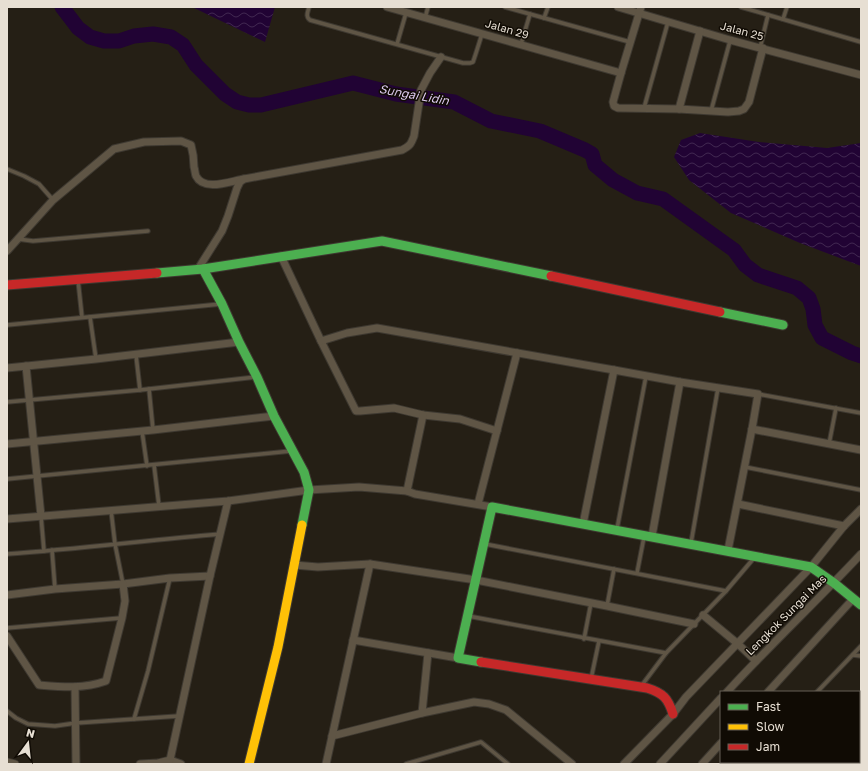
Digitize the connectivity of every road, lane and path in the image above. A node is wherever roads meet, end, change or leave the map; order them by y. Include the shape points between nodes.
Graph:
1 (309, 7) edge
2 (387, 7) edge
3 (428, 7) edge
4 (505, 7) edge
5 (548, 7) edge
6 (618, 7) edge
7 (741, 7) edge
8 (787, 7) edge
9 (640, 10) edge
10 (406, 13) junction
11 (530, 14) junction
12 (768, 15) junction
13 (425, 18) junction
14 (544, 18) junction
15 (783, 19) junction
16 (668, 22) junction
17 (700, 31) junction
18 (482, 34) junction
19 (730, 40) junction
20 (630, 42) junction
21 (861, 42) edge
22 (397, 44) junction
23 (521, 44) junction
24 (761, 48) junction
25 (441, 57) junction
26 (621, 73) junction
27 (861, 75) edge
28 (644, 108) junction
29 (679, 109) junction
30 (711, 111) junction
31 (7, 169) edge
32 (244, 178) junction
33 (53, 200) junction
34 (148, 231) dead end
35 (18, 239) junction
36 (7, 251) edge
37 (281, 256) junction
38 (200, 269) junction
39 (78, 279) junction
40 (7, 285) edge
41 (222, 304) junction
42 (82, 317) junction
43 (90, 317) junction
44 (7, 325) edge
45 (784, 325) dead end
46 (321, 341) junction
47 (239, 342) junction
48 (517, 353) junction
49 (136, 355) junction
50 (96, 359) junction
51 (26, 366) junction
52 (7, 368) edge
53 (614, 370) junction
54 (646, 376) junction
55 (257, 377) junction
56 (680, 382) junction
57 (718, 388) junction
58 (149, 389) junction
59 (140, 390) junction
60 (758, 394) junction
61 (30, 400) junction
62 (7, 402) edge
63 (836, 408) junction
64 (861, 412) edge
65 (423, 415) junction
66 (274, 416) junction
67 (752, 429) junction
68 (153, 430) junction
69 (142, 431) junction
70 (497, 431) junction
71 (34, 442) junction
72 (7, 444) edge
73 (829, 444) junction
74 (861, 450) edge
75 (292, 451) junction
76 (154, 465) junction
77 (147, 466) junction
78 (745, 467) junction
79 (37, 476) junction
80 (7, 479) edge
81 (309, 490) junction
82 (861, 490) edge
83 (407, 491) junction
84 (228, 501) junction
85 (478, 504) junction
86 (738, 504) junction
87 (159, 506) junction
88 (492, 507) junction
89 (861, 509) edge
90 (111, 510) junction
91 (41, 516) junction
92 (7, 519) edge
93 (583, 524) junction
94 (844, 526) junction
95 (617, 530) junction
96 (220, 534) junction
97 (648, 536) junction
98 (115, 544) junction
99 (484, 544) junction
100 (691, 544) junction
101 (52, 550) junction
102 (728, 550) junction
103 (44, 551) junction
104 (7, 554) edge
105 (861, 554) edge
106 (756, 556) junction
107 (370, 564) junction
108 (294, 565) junction
109 (811, 567) junction
110 (614, 569) junction
111 (637, 573) junction
112 (210, 576) junction
113 (170, 578) junction
114 (476, 580) junction
115 (834, 583) junction
116 (122, 584) junction
117 (55, 589) junction
118 (726, 591) junction
119 (7, 595) edge
120 (853, 599) junction
121 (591, 603) junction
122 (861, 605) edge
123 (607, 606) junction
124 (703, 615) junction
125 (468, 616) junction
126 (122, 618) junction
127 (694, 624) junction
128 (7, 628) edge
129 (7, 636) edge
130 (584, 639) junction
131 (353, 640) junction
132 (599, 641) junction
133 (738, 644) junction
134 (861, 646) edge
135 (428, 653) junction
136 (666, 653) junction
137 (853, 655) junction
138 (861, 656) edge
139 (458, 658) junction
140 (756, 661) junction
141 (591, 680) junction
142 (75, 687) junction
143 (640, 687) junction
144 (728, 691) edge
145 (769, 691) edge
146 (818, 691) edge
147 (720, 699) edge
148 (7, 711) edge
149 (422, 713) junction
150 (673, 714) junction
151 (179, 716) junction
152 (134, 719) junction
153 (76, 723) junction
154 (332, 736) junction
155 (720, 744) edge
156 (170, 760) junction
157 (7, 762) edge
158 (16, 764) edge
159 (76, 764) edge
160 (140, 764) edge
161 (181, 764) edge
162 (249, 764) edge
163 (326, 764) edge
164 (406, 764) edge
165 (508, 764) edge
166 (572, 764) edge
167 (624, 764) edge
168 (660, 764) edge
169 (702, 764) edge

1 - 22 lane via 307,15 310,20
2 - 10 street, Jalan 29
3 - 13 lane
4 - 11 lane
5 - 14 lane
6 - 9 street, Jalan 25
7 - 12 lane
8 - 15 lane
9 - 16 street, Jalan 25
9 - 20 street
10 - 13 street, Jalan 29
10 - 22 lane
11 - 14 lane
11 - 23 lane
12 - 15 lane
12 - 24 lane
13 - 18 street, Jalan 29
14 - 20 lane
15 - 21 lane
16 - 17 street, Jalan 25
16 - 28 lane
17 - 19 street, Jalan 25
17 - 29 street
18 - 23 street, Jalan 29
18 - 25 lane via 473,62 463,63
19 - 24 street, Jalan 25
19 - 30 lane
20 - 26 street
22 - 25 lane
23 - 26 street, Jalan 29
24 - 27 street, Jalan 25
24 - 30 street via 749,102 744,109
25 - 32 street via 421,90 409,147
26 - 28 street via 614,106
28 - 29 street
29 - 30 street
31 - 33 lane via 39,184
32 - 33 street via 215,185 205,184 196,176 191,145 181,141 144,142 114,149
32 - 38 street via 237,188 222,231
33 - 35 street
34 - 35 lane via 33,241
35 - 36 street
37 - 38 street
37 - 45 street via 382,241
37 - 46 street
38 - 39 street
38 - 41 street
39 - 40 street
39 - 42 lane
41 - 43 lane
41 - 47 street
42 - 43 lane
42 - 44 lane
43 - 50 lane
46 - 48 street via 377,328
46 - 65 street via 356,411 394,408
47 - 49 street
47 - 55 street
48 - 53 street
48 - 70 street
49 - 50 street
49 - 59 lane
50 - 51 street
51 - 52 street
51 - 61 street
53 - 54 street
53 - 93 street
54 - 56 street
54 - 95 lane
55 - 58 lane
55 - 66 street
56 - 57 street
56 - 97 street
57 - 60 street
57 - 100 lane
58 - 59 lane
58 - 68 lane
59 - 61 lane
60 - 63 lane
60 - 67 street
61 - 62 lane
61 - 71 street
63 - 64 lane
63 - 73 lane
65 - 70 street via 460,419
65 - 83 street
66 - 68 street
66 - 75 street
67 - 73 street
67 - 78 street
68 - 69 street
69 - 71 street
69 - 77 lane
70 - 85 street
71 - 72 street
71 - 79 street
73 - 74 street
75 - 76 lane
75 - 81 street via 304,472
76 - 77 lane
76 - 87 lane
77 - 79 lane
78 - 82 lane
78 - 86 street
79 - 80 lane
79 - 91 street
81 - 83 street via 359,487
81 - 84 street
81 - 108 street
83 - 85 street
84 - 87 street
84 - 96 street
85 - 88 street
86 - 94 street
86 - 102 street
87 - 90 street
88 - 93 street
88 - 99 street
89 - 94 street
90 - 91 street
90 - 98 lane
91 - 92 street
91 - 103 lane
93 - 95 street
94 - 109 street
95 - 97 street
96 - 98 lane
96 - 112 street
97 - 100 street
97 - 111 lane
98 - 101 lane
98 - 116 lane
99 - 110 lane
99 - 114 street
100 - 102 street
101 - 103 lane
101 - 117 lane
102 - 106 street
103 - 104 lane
105 - 115 street, Lengkok Sungai Mas
106 - 109 street
106 - 118 lane
107 - 108 street via 318,567
107 - 114 street
107 - 131 street
108 - 162 street via 278,647
109 - 115 street
109 - 133 street
110 - 111 lane
110 - 123 lane
111 - 118 lane
112 - 113 street
112 - 151 street
113 - 116 street
113 - 152 lane
114 - 121 street
114 - 125 street
115 - 120 street
115 - 140 street, Lengkok Sungai Mas
116 - 117 street
116 - 126 street via 125,601
117 - 119 street
118 - 124 lane
120 - 122 street
120 - 145 street
121 - 123 street
121 - 130 lane
123 - 127 street
124 - 127 lane
124 - 133 street
125 - 130 lane
125 - 139 street
126 - 128 lane
126 - 142 street via 106,681
127 - 136 lane
129 - 142 street via 39,685
130 - 132 lane
131 - 135 street
131 - 154 street
132 - 136 lane
132 - 141 lane
133 - 140 street
133 - 150 street via 686,697
134 - 137 lane
135 - 139 street
135 - 149 street
136 - 143 lane
137 - 138 lane
137 - 146 lane
139 - 141 street
140 - 144 street, Lengkok Sungai Mas
141 - 143 street
142 - 153 street
143 - 150 street via 658,691 665,696
147 - 168 street
148 - 153 lane via 28,724 55,726
149 - 154 street
149 - 166 street via 474,702 489,704 506,710
150 - 167 street
151 - 152 lane
151 - 156 street
152 - 153 lane
153 - 159 street
154 - 163 street
155 - 169 street
156 - 160 street
156 - 161 street
157 - 158 street
164 - 165 lane via 481,742

